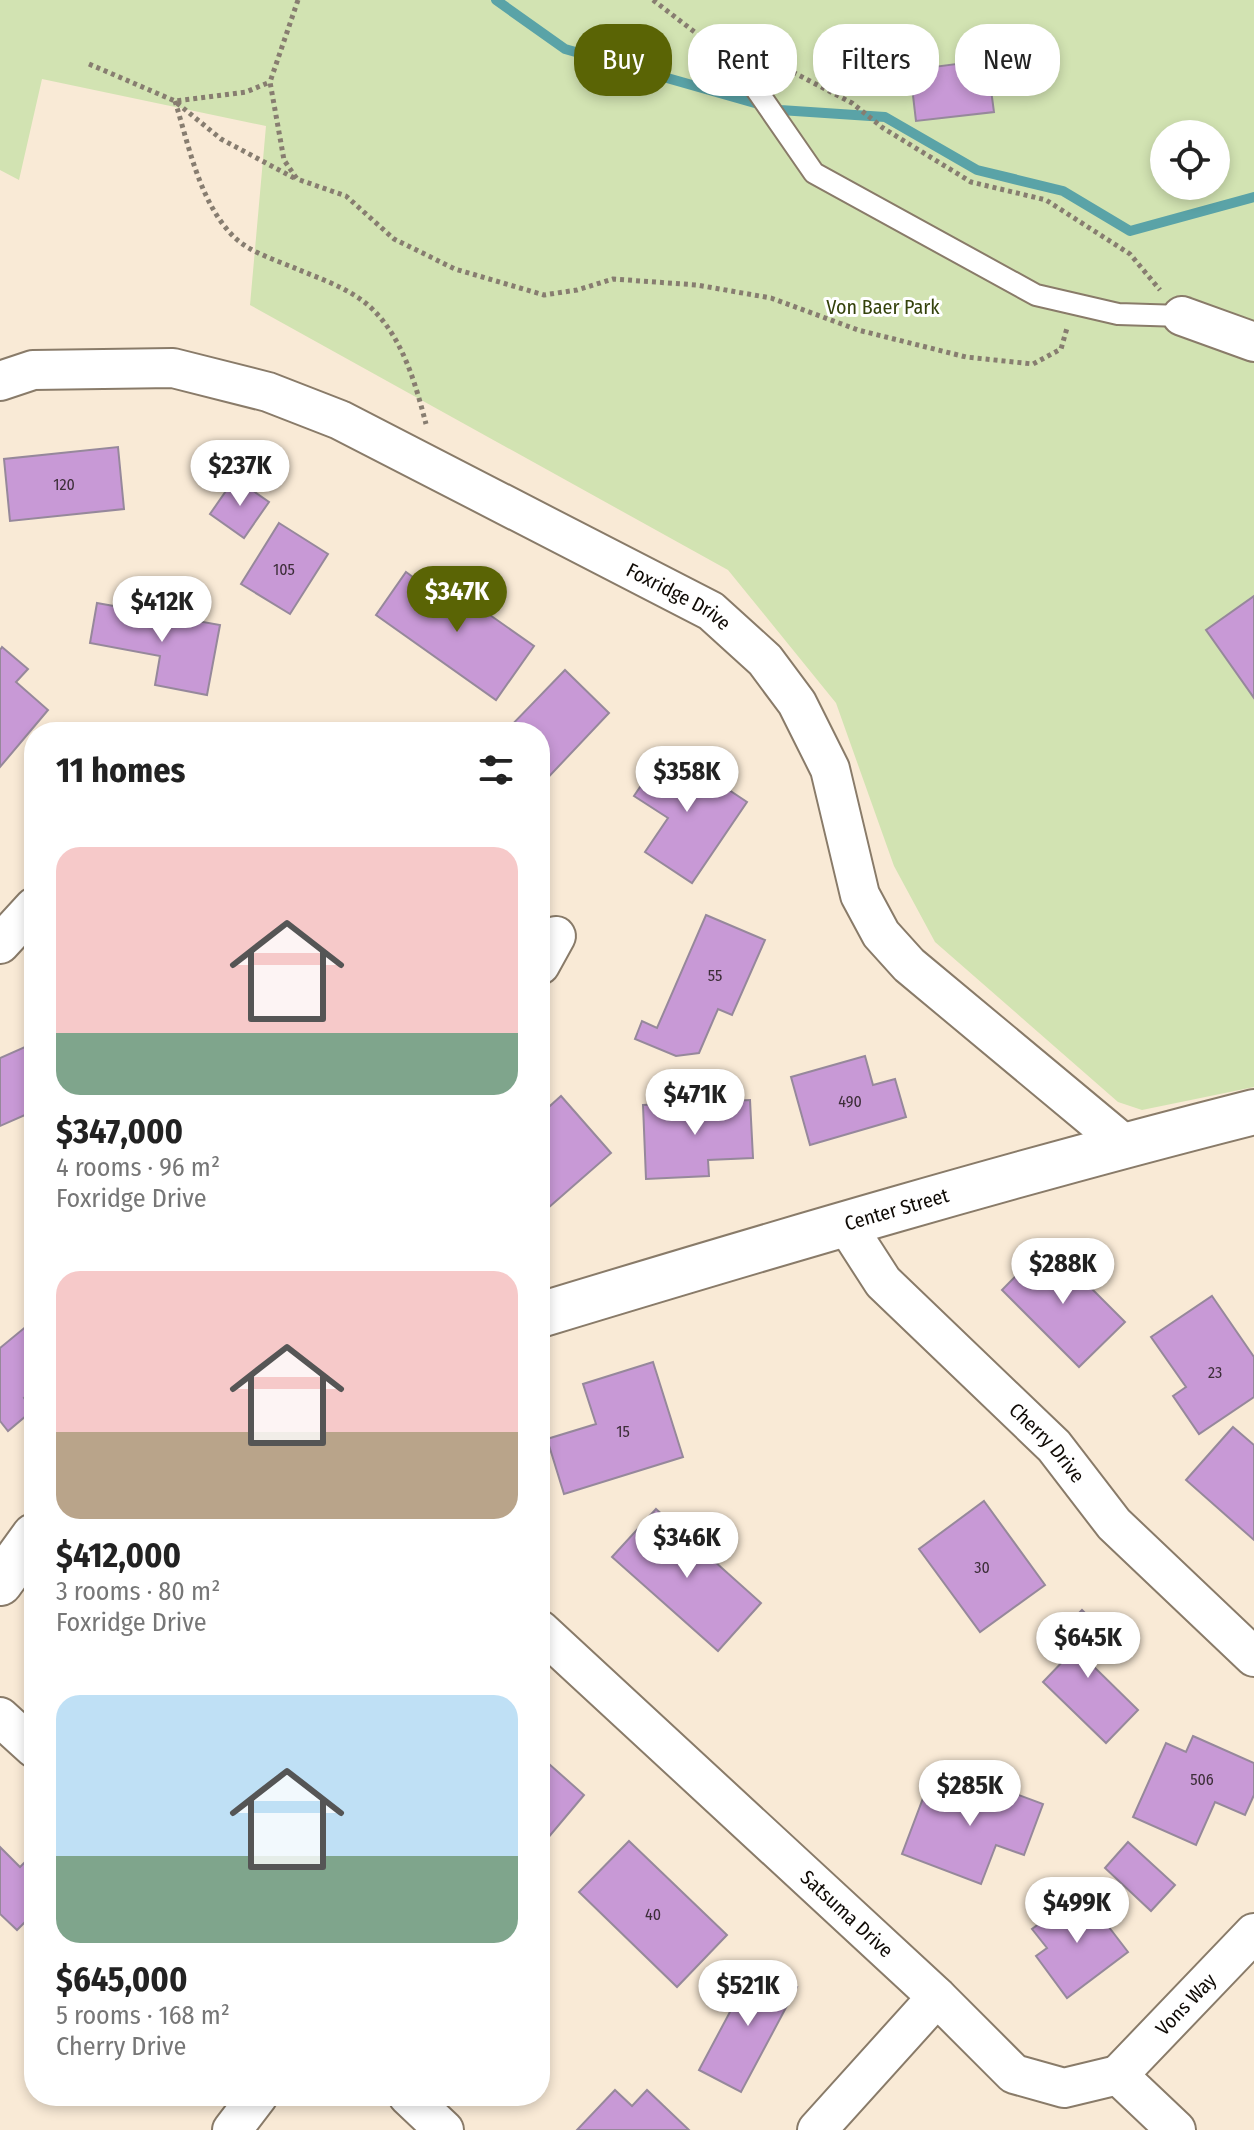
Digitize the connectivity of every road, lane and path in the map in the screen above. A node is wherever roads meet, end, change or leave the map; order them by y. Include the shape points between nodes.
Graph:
1 (298, 2) edge
2 (89, 64) dead end
3 (270, 82) junction
4 (761, 96) edge
5 (175, 101) junction
6 (852, 103) dead end
7 (297, 179) junction
8 (1054, 299) junction
9 (1182, 316) junction
10 (1254, 342) edge
11 (0, 381) edge
12 (438, 470) junction
13 (24, 918) edge
14 (0, 944) edge
15 (1254, 1112) edge
16 (1125, 1145) junction
17 (845, 1223) junction
18 (550, 1312) edge
19 (24, 1550) edge
20 (0, 1583) edge
21 (550, 1639) edge
22 (1254, 1657) edge
23 (0, 1717) edge
24 (24, 1739) edge
25 (1254, 1933) edge
26 (937, 1997) junction
27 (1118, 2075) junction
28 (250, 2106) edge
29 (419, 2106) edge
30 (232, 2130) edge
31 (444, 2130) edge
32 (817, 2130) edge
33 (1176, 2130) edge

1 - 3 path
2 - 5 path
3 - 5 path via 246,92
3 - 7 path via 284,160
4 - 8 lane via 814,173 1036,295
5 - 7 path via 221,139
5 - 12 path via 201,186 232,235 369,305 400,346
6 - 9 path via 971,182 1046,200 1130,254
7 - 8 path via 346,196 394,239 455,269 544,295 613,279 697,285 771,298 858,330 966,357 1033,364 1061,349 1068,325
8 - 9 lane via 1118,314
9 - 10 street
11 - 12 street, Foxridge Drive via 33,370 173,368 268,392 340,420
12 - 16 street, Foxridge Drive via 711,611 765,660 797,703 830,769 860,895 881,934 909,965
13 - 14 street
15 - 16 street, Center Street
16 - 17 street, Center Street
17 - 18 street, Center Street
17 - 22 street, Cherry Drive via 883,1282 1054,1446 1114,1524
19 - 20 street
21 - 26 street, Satsuma Drive
23 - 24 street
25 - 27 street, Vons Way
26 - 27 street, Satsuma Drive via 1014,2074 1064,2088
26 - 32 street
27 - 33 street
28 - 30 street
29 - 31 street

